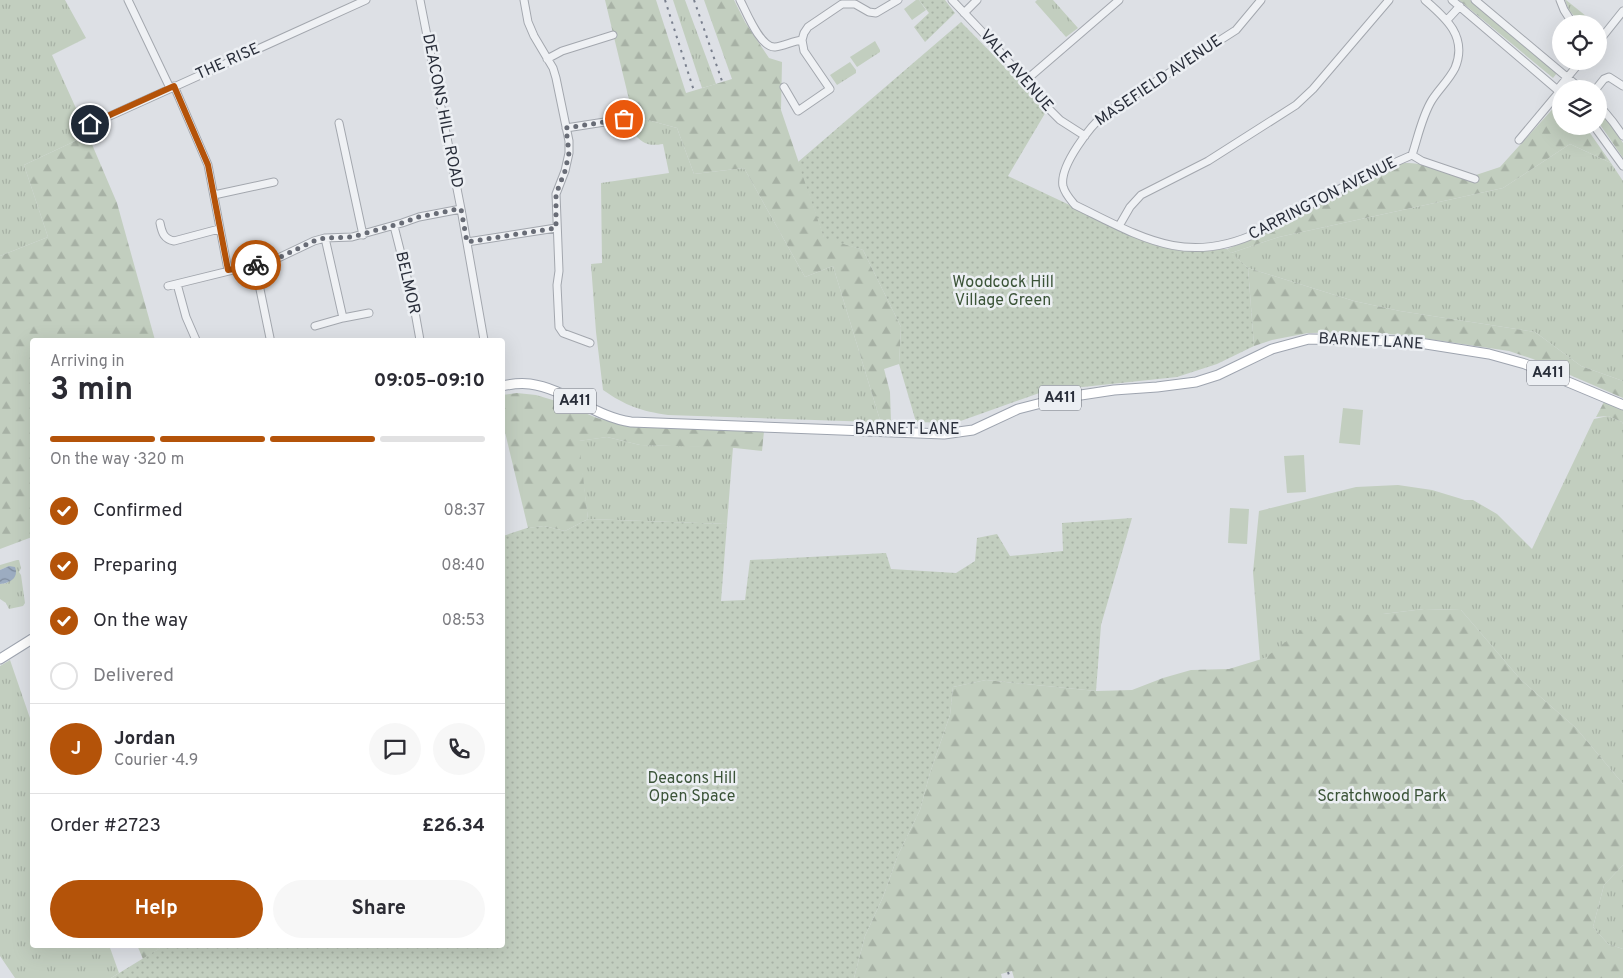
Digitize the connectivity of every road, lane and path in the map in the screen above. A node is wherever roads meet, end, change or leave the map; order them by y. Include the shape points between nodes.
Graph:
1 (128, 0) edge
2 (366, 0) edge
3 (420, 0) edge
4 (524, 0) edge
5 (740, 0) edge
6 (898, 0) edge
7 (952, 0) edge
8 (977, 0) edge
9 (1119, 0) edge
10 (1261, 0) edge
11 (1388, 0) edge
12 (1425, 0) edge
13 (1452, 0) edge
14 (1475, 0) edge
15 (1560, 0) edge
16 (1460, 6) junction
17 (1623, 11) edge
18 (964, 13) junction
19 (1567, 15) edge
20 (1447, 20) junction
21 (1607, 31) edge
22 (614, 35) dead end
23 (802, 40) junction
24 (547, 59) junction
25 (1573, 70) edge
26 (1567, 77) junction
27 (1565, 80) edge
28 (1570, 80) edge
29 (1603, 80) edge
30 (1025, 82) junction
31 (1552, 85) edge
32 (1623, 86) edge
33 (172, 87) junction
34 (784, 87) dead end
35 (1552, 99) edge
36 (1607, 115) edge
37 (624, 119) dead end
38 (339, 123) dead end
39 (90, 124) dead end
40 (566, 128) junction
41 (1601, 135) edge
42 (1085, 136) junction
43 (1623, 136) edge
44 (1518, 140) dead end
45 (1412, 155) junction
46 (1623, 166) edge
47 (1475, 179) dead end
48 (274, 182) dead end
49 (214, 195) junction
50 (461, 209) junction
51 (160, 224) dead end
52 (394, 226) junction
53 (1119, 226) junction
54 (556, 228) junction
55 (219, 229) junction
56 (363, 235) junction
57 (325, 238) junction
58 (467, 242) junction
59 (255, 265) junction
60 (228, 270) junction
61 (177, 284) junction
62 (168, 286) dead end
63 (369, 312) dead end
64 (344, 318) junction
65 (315, 326) dead end
66 (195, 338) edge
67 (270, 338) dead end
68 (420, 338) edge
69 (484, 338) edge
70 (590, 343) dead end
71 (505, 386) edge
72 (1623, 405) edge
73 (30, 640) edge
74 (0, 659) edge

1 - 33 street
2 - 33 street, THE RISE
3 - 50 street, DEACONS HILL ROAD
4 - 24 street via 528,22
5 - 23 street via 764,43 774,47
6 - 23 street via 876,13 855,4 842,4 808,27
7 - 18 street, VALE AVENUE
8 - 18 street
9 - 30 street
10 - 42 street, MASEFIELD AVENUE via 1236,30 1105,114
11 - 53 street via 1296,105 1208,162 1141,195
12 - 20 street
13 - 16 street
14 - 26 street
15 - 19 street
16 - 20 street
16 - 31 street
17 - 21 street
18 - 30 street, VALE AVENUE
20 - 45 street, CARRINGTON AVENUE via 1458,41 1458,57 1454,69 1428,107
22 - 24 street
23 - 34 street via 804,51 830,88 798,110
24 - 40 street via 556,78
25 - 26 street
26 - 27 street
26 - 28 street
29 - 32 street via 1609,76
30 - 42 street, VALE AVENUE via 1060,120
33 - 39 street, THE RISE
33 - 49 street via 205,155
35 - 44 street
36 - 43 street
37 - 40 street
38 - 56 street
40 - 54 street via 569,153 556,194
41 - 46 street
42 - 53 street, MASEFIELD AVENUE via 1064,173 1063,184 1068,197 1076,205
45 - 47 street
45 - 53 street, CARRINGTON AVENUE via 1360,178 1244,240 1227,245 1176,247
48 - 49 street
49 - 55 street
50 - 52 street via 419,217
50 - 58 street, DEACONS HILL ROAD
51 - 55 street via 164,236 174,241
52 - 56 street
52 - 68 street, BELMOR
54 - 58 street
54 - 70 street via 559,327 563,333
55 - 60 street
56 - 57 street
57 - 59 street
57 - 64 street
58 - 69 street, DEACONS HILL ROAD
59 - 60 street
59 - 67 street
60 - 61 street
61 - 62 street
61 - 66 street
63 - 64 street
64 - 65 street
71 - 72 main road, BARNET LANE / A411 via 529,384 543,387 607,416 631,422 944,434 973,430 1018,409 1061,398 1196,382 1272,349 1309,339 1334,338 1407,341 1498,356
73 - 74 main road

